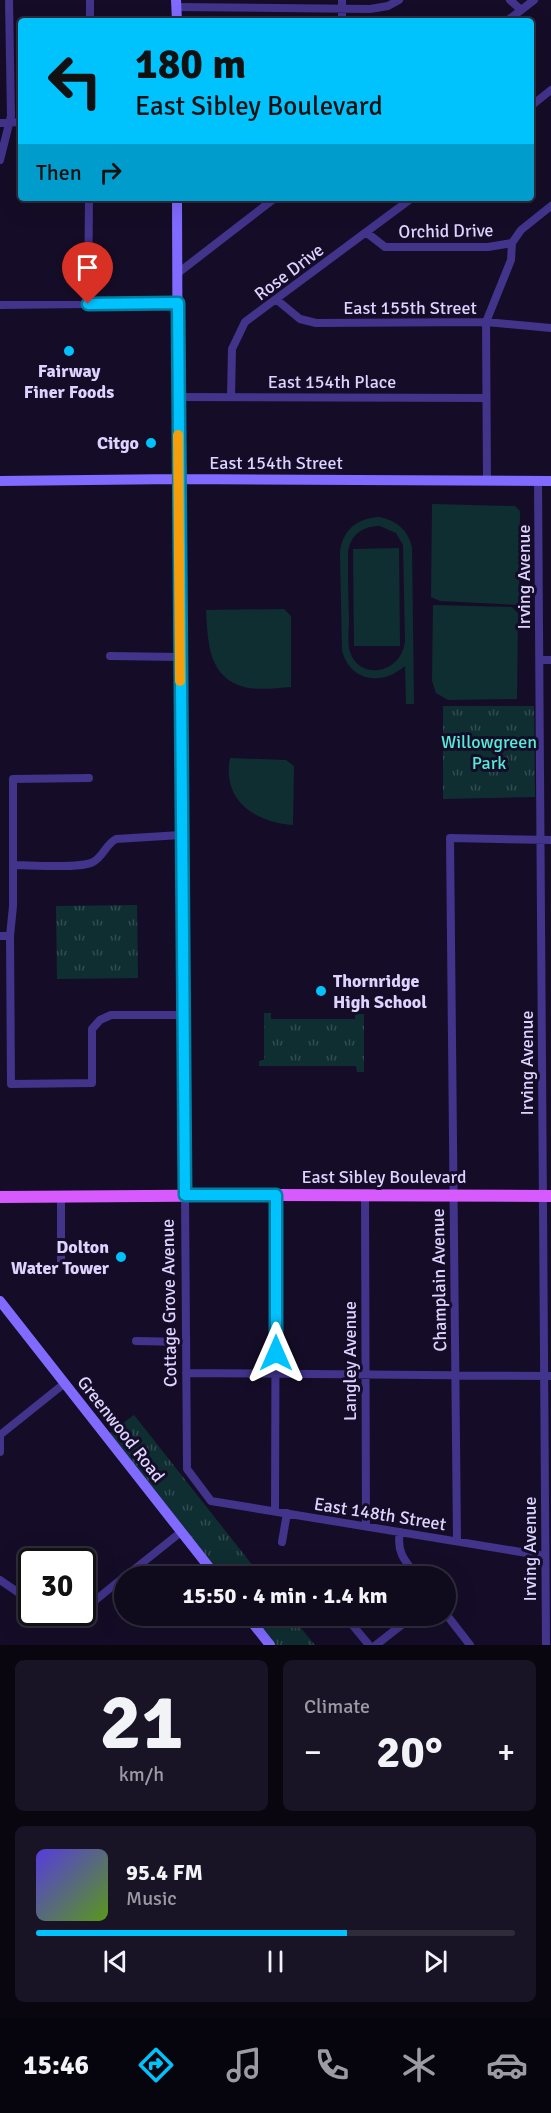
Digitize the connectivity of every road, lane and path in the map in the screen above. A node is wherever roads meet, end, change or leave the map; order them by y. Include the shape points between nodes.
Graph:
1 (9, 0) edge
2 (90, 0) edge
3 (342, 0) edge
4 (399, 0) edge
5 (510, 0) edge
6 (534, 0) edge
7 (176, 4) edge
8 (342, 9) junction
9 (521, 10) junction
10 (90, 18) edge
11 (342, 18) edge
12 (511, 18) edge
13 (551, 90) edge
14 (534, 104) edge
15 (4, 122) edge
16 (0, 160) edge
17 (89, 201) edge
18 (177, 201) edge
19 (272, 201) edge
20 (408, 201) edge
21 (551, 206) edge
22 (367, 233) junction
23 (512, 243) junction
24 (178, 273) junction
25 (277, 300) junction
26 (178, 303) junction
27 (88, 304) junction
28 (0, 305) edge
29 (486, 322) junction
30 (551, 328) edge
31 (178, 397) junction
32 (231, 397) junction
33 (486, 398) junction
34 (178, 479) junction
35 (0, 481) edge
36 (487, 481) junction
37 (538, 481) junction
38 (551, 481) edge
39 (110, 656) dead end
40 (180, 657) junction
41 (540, 660) junction
42 (551, 660) edge
43 (89, 778) dead end
44 (182, 835) junction
45 (541, 840) junction
46 (551, 840) edge
47 (13, 865) junction
48 (0, 936) edge
49 (10, 936) junction
50 (183, 1015) junction
51 (547, 1017) edge
52 (185, 1195) junction
53 (276, 1195) junction
54 (364, 1195) junction
55 (454, 1195) junction
56 (61, 1196) junction
57 (547, 1196) edge
58 (0, 1197) edge
59 (62, 1261) dead end
60 (0, 1301) edge
61 (136, 1341) dead end
62 (186, 1341) junction
63 (186, 1373) junction
64 (276, 1374) junction
65 (365, 1375) junction
66 (455, 1376) junction
67 (548, 1376) edge
68 (64, 1383) junction
69 (0, 1452) edge
70 (211, 1501) joint
71 (275, 1511) junction
72 (287, 1514) junction
73 (366, 1526) junction
74 (182, 1532) junction
75 (400, 1532) junction
76 (457, 1541) junction
77 (282, 1542) dead end
78 (545, 1556) junction
79 (139, 1566) edge
80 (208, 1566) edge
81 (409, 1566) edge
82 (0, 1580) edge
83 (114, 1586) edge
84 (548, 1591) edge
85 (18, 1592) edge
86 (96, 1601) edge
87 (255, 1626) edge
88 (353, 1626) edge
89 (400, 1626) edge
90 (455, 1626) edge
91 (270, 1645) edge
92 (369, 1645) edge
93 (376, 1645) edge
94 (470, 1645) edge
95 (546, 1645) edge

1 - 15 street via 11,116
2 - 10 street
3 - 8 street
4 - 8 street via 370,9
5 - 9 street
6 - 9 street
7 - 8 street
8 - 11 street
9 - 12 street
13 - 14 street
15 - 16 street
17 - 27 street
18 - 24 main road, Cottage Grove Avenue
19 - 24 street
20 - 22 street, Rose Drive
21 - 23 street, Orchid Drive via 521,230
22 - 23 street, Orchid Drive via 385,247 488,247
22 - 25 street, Rose Drive
23 - 29 street via 512,260
24 - 26 main road, Cottage Grove Avenue
25 - 29 street, East 155th Street via 300,319 316,323
25 - 32 street, Rose Drive via 245,322 237,335 232,349
26 - 27 street
26 - 31 main road, Cottage Grove Avenue
27 - 28 street
29 - 30 street, East 155th Street
29 - 33 street
31 - 32 street, East 154th Place
31 - 34 main road, Cottage Grove Avenue
32 - 33 street, East 154th Place
33 - 36 street
34 - 35 main road, East 154th Street
34 - 36 main road, East 154th Street
34 - 40 main road, Cottage Grove Avenue
36 - 37 main road, East 154th Street
37 - 38 main road, East 154th Street
37 - 41 street, Irving Avenue
39 - 40 street
40 - 44 main road, Cottage Grove Avenue
41 - 42 street
41 - 45 street, Irving Avenue
43 - 47 street via 13,779
44 - 47 street via 116,840 99,858 87,864
44 - 50 main road, Cottage Grove Avenue
45 - 46 street
45 - 51 street, Irving Avenue
45 - 55 street, Champlain Avenue via 450,838
47 - 49 street
48 - 49 street
49 - 50 street via 11,1084 92,1083 92,1029 100,1020 111,1015
50 - 52 main road, Cottage Grove Avenue
51 - 57 street, Irving Avenue
52 - 53 main road, East Sibley Boulevard
52 - 56 main road, East Sibley Boulevard
52 - 62 street, Cottage Grove Avenue
53 - 54 main road, East Sibley Boulevard
53 - 64 street
54 - 55 main road, East Sibley Boulevard
54 - 65 street, Langley Avenue
55 - 57 main road, East Sibley Boulevard
55 - 66 street, Champlain Avenue
56 - 58 main road, East Sibley Boulevard
56 - 59 street
57 - 67 street, Irving Avenue
60 - 68 main road, Greenwood Road
61 - 62 street
62 - 63 street, Cottage Grove Avenue
63 - 64 street
63 - 70 street, Cottage Grove Avenue via 187,1469
64 - 65 street
64 - 71 street
65 - 66 street
65 - 73 street, Langley Avenue
66 - 67 street
66 - 76 street, Champlain Avenue
67 - 78 street, Irving Avenue
68 - 69 street via 0,1435
68 - 74 main road, Greenwood Road
70 - 71 street, East 148th Street
71 - 72 street, East 148th Street
72 - 73 street, East 148th Street
72 - 77 street
73 - 75 street, East 148th Street
74 - 79 street
74 - 80 main road, Greenwood Road
75 - 76 street, East 148th Street
75 - 81 street via 400,1554
76 - 78 street, East 148th Street
78 - 84 street, Irving Avenue
82 - 85 street
83 - 86 street
84 - 95 street, Irving Avenue
87 - 91 main road
88 - 92 street
89 - 93 street
90 - 94 street

